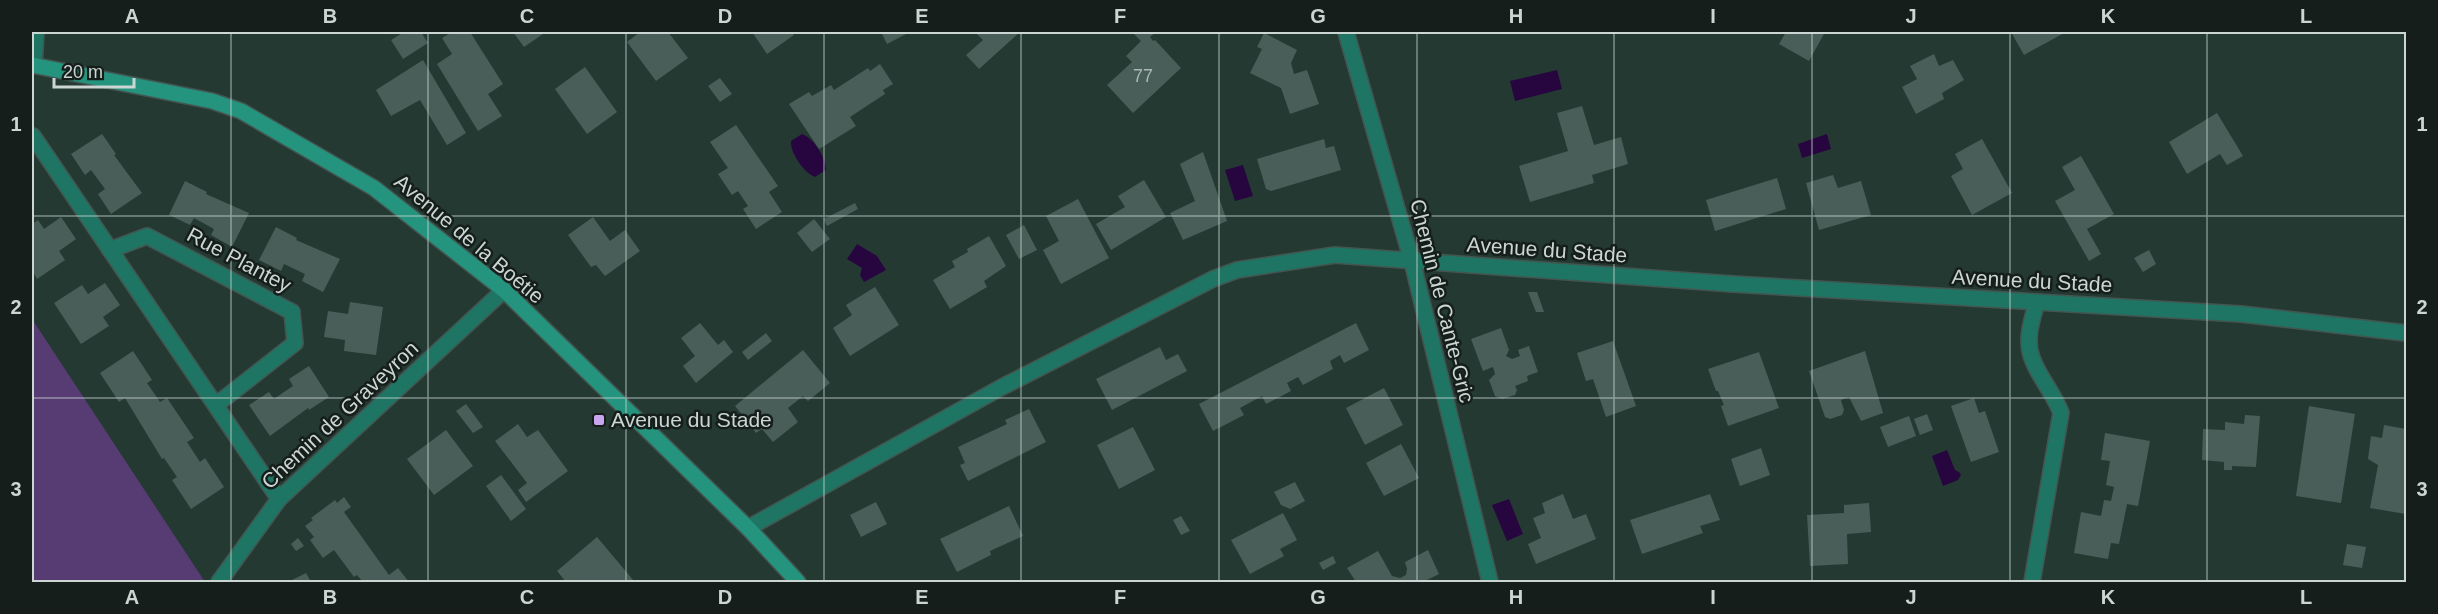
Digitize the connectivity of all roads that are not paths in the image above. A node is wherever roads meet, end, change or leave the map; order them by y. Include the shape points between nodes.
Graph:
1 (36, 32) edge
2 (1346, 32) edge
3 (33, 65) edge
4 (33, 136) dead end
5 (111, 250) junction
6 (1412, 261) junction
7 (504, 291) junction
8 (2037, 302) junction
9 (2406, 333) edge
10 (216, 405) junction
11 (279, 499) junction
12 (748, 528) junction
13 (219, 582) edge
14 (798, 582) edge
15 (1490, 582) edge
16 (2032, 582) edge

1 - 3 street
2 - 6 street, Chemin de Cante-Gric
3 - 7 main road, Avenue de la Boétie via 212,101 241,111 374,188
4 - 5 street
5 - 10 street
5 - 10 street, Rue Plantey via 147,236 292,312 295,343
6 - 8 street, Avenue du Stade
6 - 12 street, Avenue du Stade via 1335,255 1237,270 1221,276 1002,387
6 - 15 street, Chemin de Cante-Gric
7 - 11 street, Chemin de Graveyron
7 - 12 main road, Avenue de la Boétie
8 - 9 street, Avenue du Stade via 2241,314
8 - 16 street via 2029,327 2031,357 2061,413
10 - 11 street
11 - 13 street, Chemin de Graveyron
12 - 14 main road, Avenue de la Boétie

